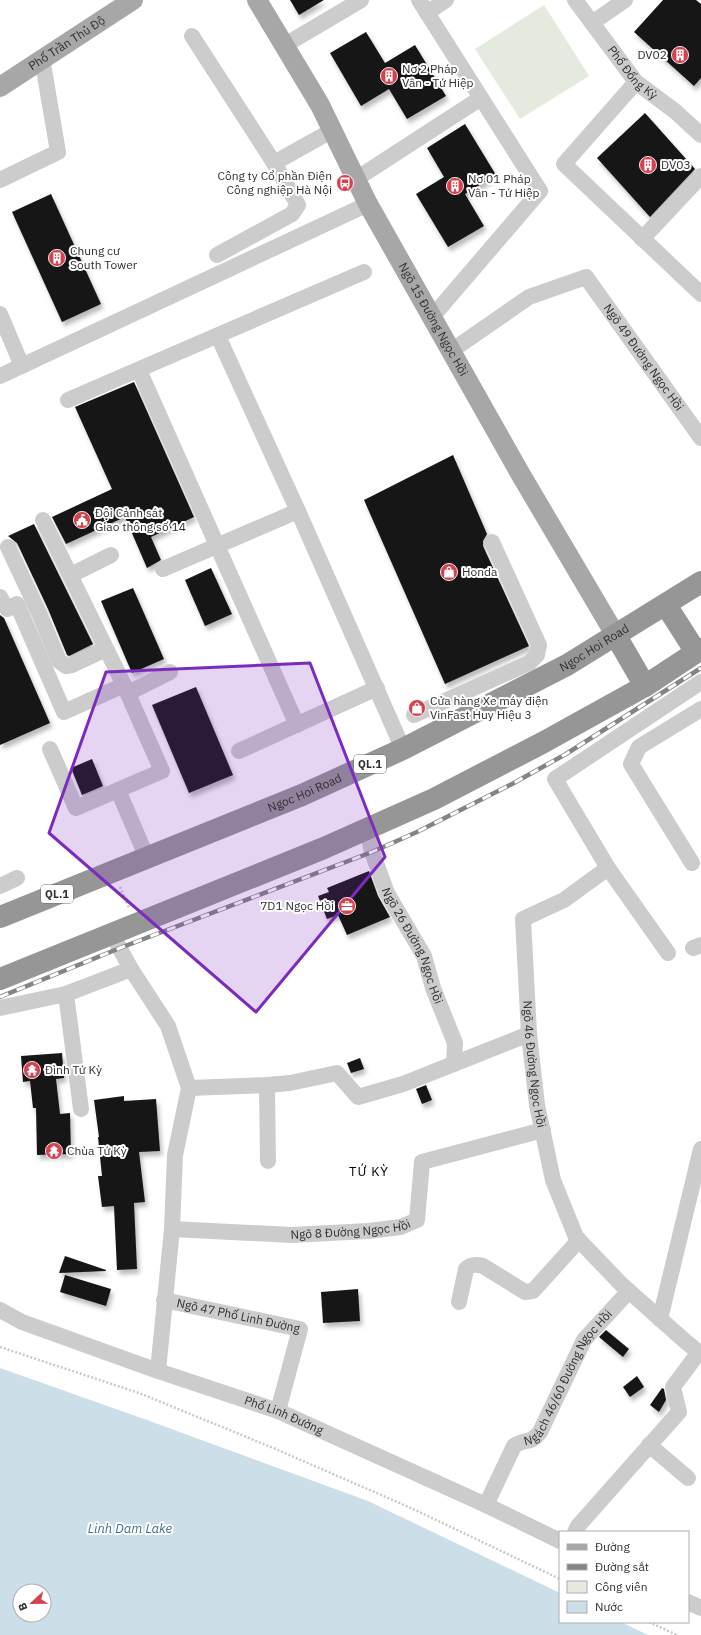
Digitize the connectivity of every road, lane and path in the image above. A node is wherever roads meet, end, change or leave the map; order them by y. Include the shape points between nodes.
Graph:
1 (133, 0) edge
2 (257, 0) edge
3 (361, 0) edge
4 (446, 0) edge
5 (575, 0) edge
6 (625, 0) edge
7 (423, 6) edge
8 (592, 23) junction
9 (192, 36) dead end
10 (285, 45) junction
11 (42, 58) junction
12 (636, 82) junction
13 (0, 86) edge
14 (481, 98) junction
15 (699, 129) edge
16 (333, 130) junction
17 (274, 163) junction
18 (701, 176) edge
19 (356, 179) junction
20 (0, 180) edge
21 (368, 204) junction
22 (642, 239) junction
23 (216, 255) dead end
24 (364, 272) dead end
25 (701, 294) edge
26 (0, 314) edge
27 (432, 317) junction
28 (218, 336) junction
29 (451, 351) junction
30 (22, 366) junction
31 (139, 370) junction
32 (0, 376) edge
33 (68, 400) dead end
34 (701, 438) edge
35 (298, 511) junction
36 (43, 520) dead end
37 (492, 542) dead end
38 (218, 546) junction
39 (8, 547) dead end
40 (111, 555) dead end
41 (163, 569) dead end
42 (71, 575) junction
43 (701, 582) edge
44 (0, 597) edge
45 (666, 604) junction
46 (616, 636) junction
47 (106, 649) junction
48 (699, 653) edge
49 (170, 672) dead end
50 (701, 682) edge
51 (645, 686) junction
52 (377, 688) junction
53 (126, 689) junction
54 (452, 697) junction
55 (701, 709) edge
56 (414, 715) dead end
57 (462, 720) junction
58 (297, 726) junction
59 (50, 749) dead end
60 (404, 750) junction
61 (239, 751) dead end
62 (118, 790) junction
63 (367, 828) junction
64 (147, 858) junction
65 (692, 864) dead end
66 (608, 868) junction
67 (114, 871) junction
68 (17, 878) dead end
69 (0, 886) edge
70 (0, 917) edge
71 (136, 925) junction
72 (112, 934) junction
73 (668, 953) dead end
74 (131, 969) junction
75 (0, 979) edge
76 (66, 994) junction
77 (0, 1008) edge
78 (529, 1034) junction
79 (454, 1064) junction
80 (267, 1086) junction
81 (189, 1088) junction
82 (80, 1108) dead end
83 (543, 1130) junction
84 (701, 1149) edge
85 (268, 1161) dead end
86 (172, 1229) junction
87 (579, 1240) junction
88 (629, 1291) junction
89 (164, 1300) junction
90 (459, 1302) dead end
91 (0, 1310) edge
92 (660, 1318) junction
93 (0, 1347) edge
94 (700, 1353) edge
95 (158, 1371) junction
96 (278, 1411) junction
97 (649, 1445) junction
98 (688, 1478) dead end
99 (486, 1505) junction
100 (576, 1531) edge
101 (559, 1541) edge
102 (559, 1579) edge
103 (689, 1602) edge
104 (701, 1608) edge
105 (652, 1623) edge
106 (677, 1635) edge

1 - 11 main road, Phố Trần Thủ Độ
2 - 10 main road, Ngõ 15 Đường Ngọc Hồi
3 - 10 street
4 - 7 street
5 - 8 street, Phố Đống Kỳ
6 - 8 street
7 - 14 street
8 - 12 street, Phố Đống Kỳ
9 - 17 street
10 - 16 main road, Ngõ 15 Đường Ngọc Hồi
11 - 13 main road, Phố Trần Thủ Độ
11 - 20 street via 58,152
12 - 15 street, Phố Đống Kỳ
12 - 22 street via 564,164
14 - 19 street
14 - 27 street via 540,191
16 - 17 street
16 - 19 main road, Ngõ 15 Đường Ngọc Hồi
17 - 23 street via 298,205 296,210
18 - 22 street
19 - 21 main road, Ngõ 15 Đường Ngọc Hồi
21 - 27 main road, Ngõ 15 Đường Ngọc Hồi
21 - 30 street
22 - 25 street
24 - 28 street
26 - 30 street
27 - 29 main road, Ngõ 15 Đường Ngọc Hồi
28 - 31 street
28 - 35 street
29 - 34 street, Ngõ 49 Đường Ngọc Hồi via 529,297 586,277
29 - 46 main road, Ngõ 15 Đường Ngọc Hồi
30 - 32 street
31 - 33 street
31 - 38 street
35 - 38 street
35 - 52 street
36 - 42 street
37 - 54 street via 532,626 539,645 537,655 529,663
38 - 41 street
38 - 58 street
39 - 47 street via 59,661 66,666 72,665
40 - 42 street
42 - 47 street
43 - 45 highway, Ngoc Hoi Road / QL.1
44 - 53 street via 7,609 17,604 64,712
45 - 46 highway, Ngoc Hoi Road / QL.1
45 - 48 highway
46 - 51 highway
46 - 57 highway, Ngoc Hoi Road / QL.1
47 - 53 street
48 - 51 highway
49 - 53 street
50 - 66 street via 555,779
51 - 63 highway via 538,746 434,799
52 - 58 street
52 - 60 street
53 - 62 street via 162,771
54 - 56 street
54 - 57 street
55 - 65 street via 639,747 632,764
57 - 60 highway, Ngoc Hoi Road / QL.1
58 - 61 street
59 - 62 street via 76,808
60 - 64 highway, Ngoc Hoi Road / QL.1
62 - 64 street
63 - 71 highway
63 - 79 street, Ngõ 26 Đường Ngọc Hồi via 372,852 387,893 424,956 433,988 455,1043
64 - 67 highway, Ngoc Hoi Road / QL.1
66 - 73 street
66 - 78 street, Ngõ 46 Đường Ngọc Hồi via 564,900 523,919
67 - 70 highway, Ngoc Hoi Road / QL.1
67 - 71 path
68 - 69 street
71 - 72 highway
72 - 74 street
72 - 75 highway
74 - 76 street
74 - 81 street via 168,1026
76 - 77 street
76 - 82 street
78 - 79 street
78 - 83 street, Ngõ 46 Đường Ngọc Hồi via 537,1105
79 - 80 street via 403,1084 358,1097 337,1073
80 - 81 street
80 - 85 street
81 - 86 street via 175,1155
83 - 86 street, Ngõ 8 Đường Ngọc Hồi via 422,1162 416,1220 401,1227 292,1235
83 - 87 street, Ngõ 46 Đường Ngọc Hồi via 553,1180
84 - 92 street
86 - 89 street
87 - 88 street, Ngõ 46 Đường Ngọc Hồi
87 - 90 street via 533,1291 529,1292 483,1266 469,1266 466,1269
88 - 92 street, Ngõ 46 Đường Ngọc Hồi
88 - 99 street, Ngách 46/60 Đường Ngọc Hồi via 584,1340 540,1432 535,1439 519,1442 514,1446
89 - 95 street
89 - 96 street, Ngõ 47 Phố Linh Đường via 300,1329
91 - 95 street, Phố Linh Đường via 22,1322
92 - 94 street, Ngõ 46 Đường Ngọc Hồi
93 - 102 path via 139,1393 263,1444 411,1508
94 - 97 street via 673,1386 679,1412
95 - 96 street, Phố Linh Đường
96 - 99 street, Phố Linh Đường
97 - 98 street
97 - 100 street
99 - 101 street, Phố Linh Đường
103 - 104 street
105 - 106 path

